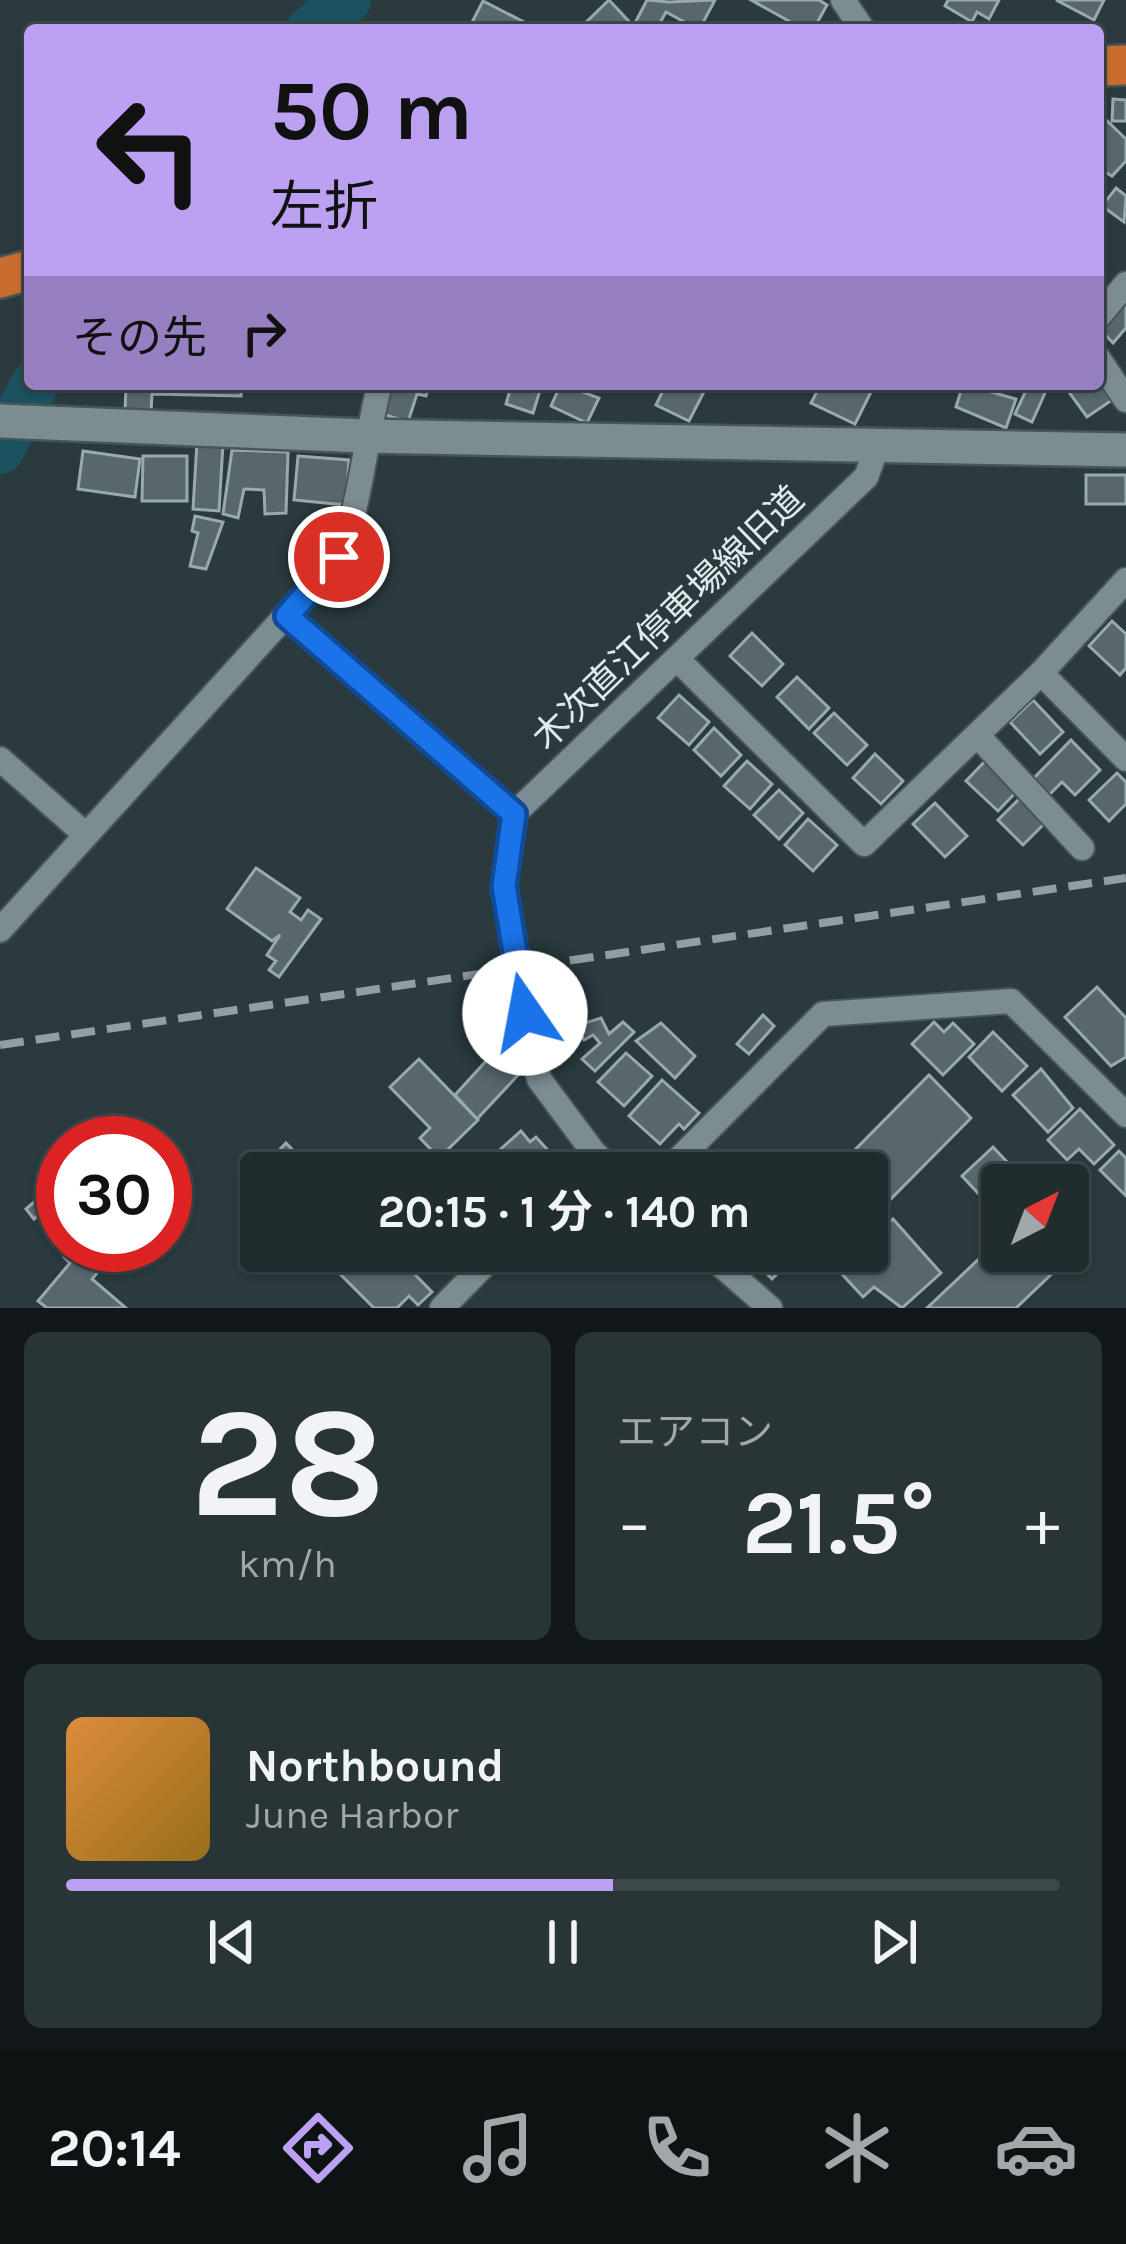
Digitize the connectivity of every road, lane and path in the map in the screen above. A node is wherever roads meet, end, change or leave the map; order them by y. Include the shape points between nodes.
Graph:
1 (1126, 284) edge
2 (1104, 310) edge
3 (1104, 367) edge
4 (378, 390) edge
5 (1126, 400) edge
6 (0, 421) edge
7 (365, 436) junction
8 (879, 442) junction
9 (1126, 450) edge
10 (1126, 580) edge
11 (287, 616) junction
12 (678, 660) junction
13 (1041, 673) junction
14 (977, 735) junction
15 (0, 759) edge
16 (1126, 759) edge
17 (514, 814) junction
18 (86, 835) junction
19 (1082, 848) dead end
20 (0, 930) edge
21 (1121, 1102) edge
22 (592, 1152) edge
23 (686, 1152) edge
24 (477, 1272) edge
25 (729, 1272) edge
26 (442, 1308) edge
27 (770, 1308) edge

1 - 2 street
3 - 5 street
4 - 7 street
6 - 7 main road
7 - 8 main road
7 - 11 street via 357,513 339,557
8 - 9 main road
8 - 12 street, 木次直江停車場線旧道 via 866,477
10 - 13 street
11 - 17 street
11 - 18 street
12 - 14 street via 864,844
12 - 17 street, 木次直江停車場線旧道
13 - 14 street
13 - 16 street
14 - 19 street
15 - 18 street
17 - 22 street via 504,886 539,1079
18 - 20 street
21 - 23 street via 1011,1001 824,1013
24 - 26 street
25 - 27 street

